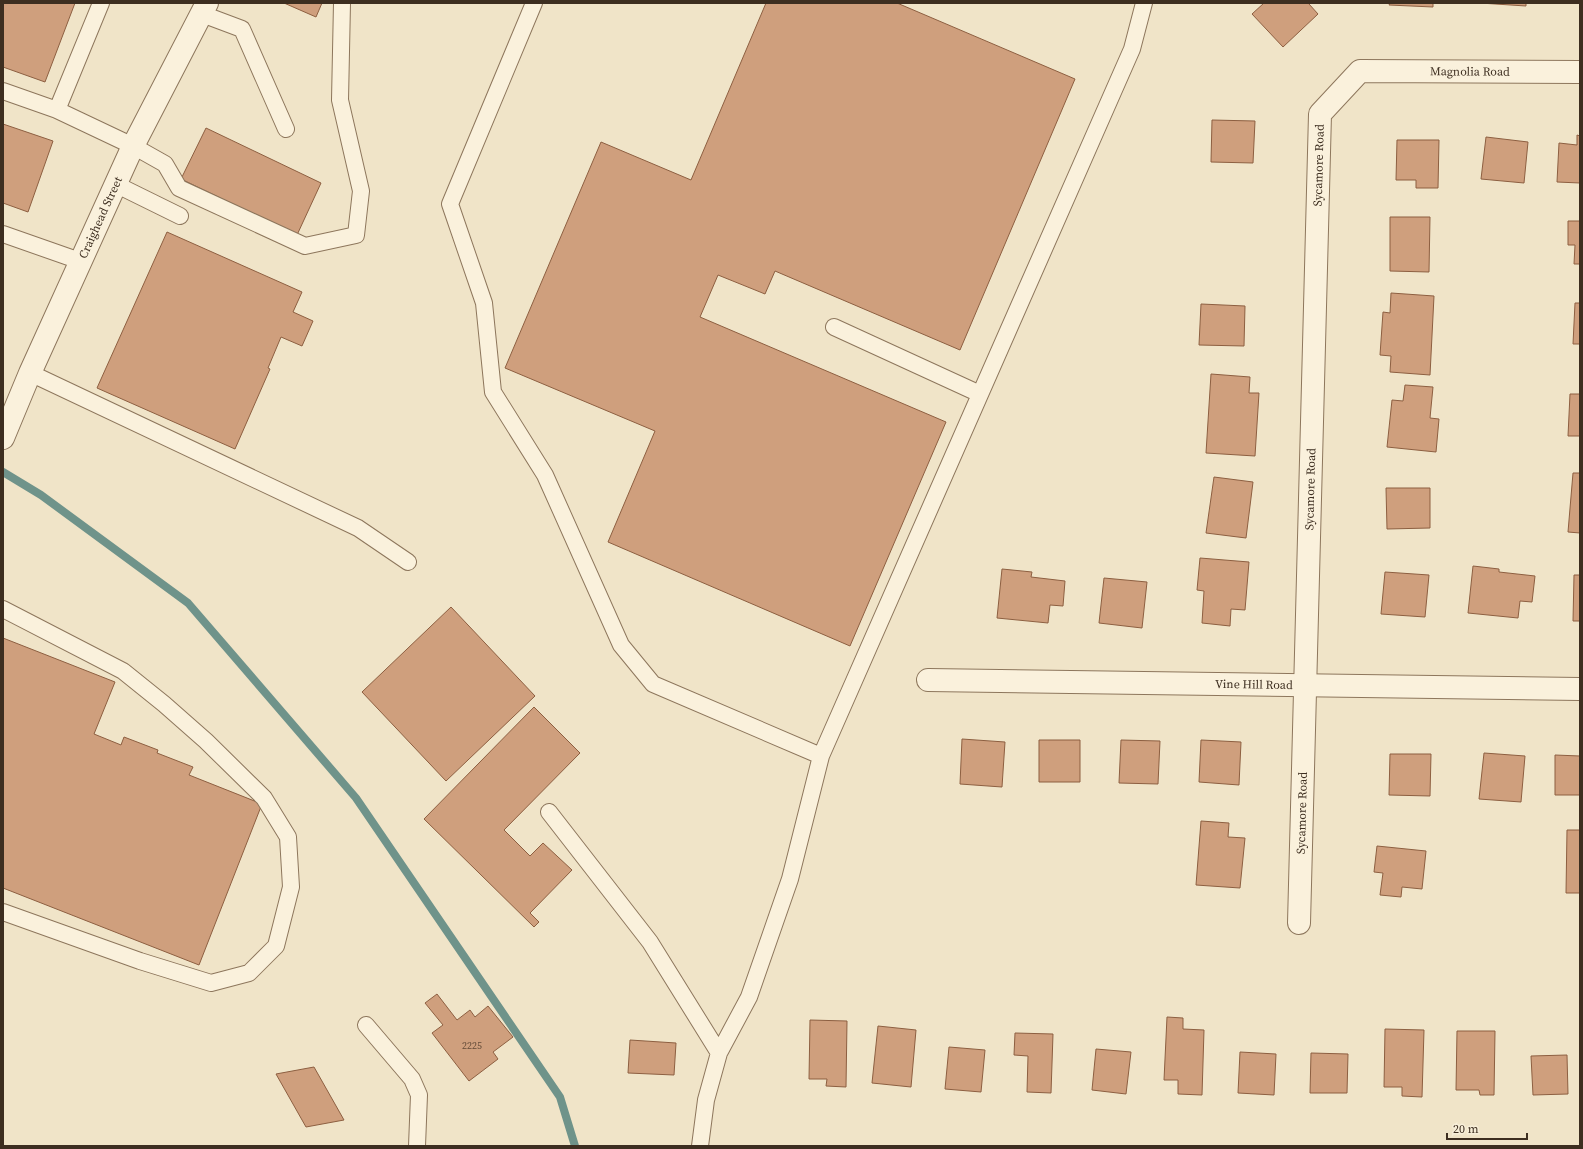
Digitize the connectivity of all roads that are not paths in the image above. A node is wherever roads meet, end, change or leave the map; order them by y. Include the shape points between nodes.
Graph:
1 (101, 3) edge
2 (342, 3) edge
3 (534, 3) edge
4 (1144, 3) edge
5 (205, 8) edge
6 (1360, 72) joint
7 (1580, 72) edge
8 (3, 91) edge
9 (57, 110) junction
10 (286, 129) dead end
11 (133, 146) junction
12 (115, 184) junction
13 (180, 216) dead end
14 (3, 234) edge
15 (80, 260) junction
16 (834, 327) dead end
17 (30, 373) junction
18 (980, 394) junction
19 (3, 438) edge
20 (408, 562) dead end
21 (3, 609) edge
22 (928, 680) dead end
23 (1305, 686) junction
24 (1580, 688) edge
25 (821, 756) junction
26 (549, 812) dead end
27 (3, 912) edge
28 (1299, 923) dead end
29 (366, 1025) dead end
30 (719, 1053) junction
31 (418, 1146) edge
32 (700, 1146) edge

1 - 9 lane
2 - 11 lane via 340,100 361,191 356,235 305,246 179,188 165,164
3 - 25 lane via 450,204 484,303 493,392 545,475 621,645 653,684
4 - 18 lane via 1132,49
5 - 10 lane via 242,29
5 - 11 street, Craighead Street
6 - 7 street, Magnolia Road
6 - 23 street, Sycamore Road via 1320,114
8 - 9 lane
9 - 11 lane
11 - 12 street, Craighead Street
12 - 13 lane
12 - 15 street, Craighead Street
14 - 15 lane
15 - 17 street, Craighead Street
16 - 18 lane
17 - 19 street, Craighead Street
17 - 20 lane via 358,528
18 - 25 lane
21 - 27 lane via 123,671 206,741 264,798 288,837 291,887 276,946 249,973 211,982 140,961
22 - 23 street, Vine Hill Road
23 - 24 street, Vine Hill Road
23 - 28 street, Sycamore Road
25 - 30 lane via 790,879 749,997
26 - 30 lane via 650,942
29 - 31 lane via 412,1079 419,1095
30 - 32 lane via 706,1100

